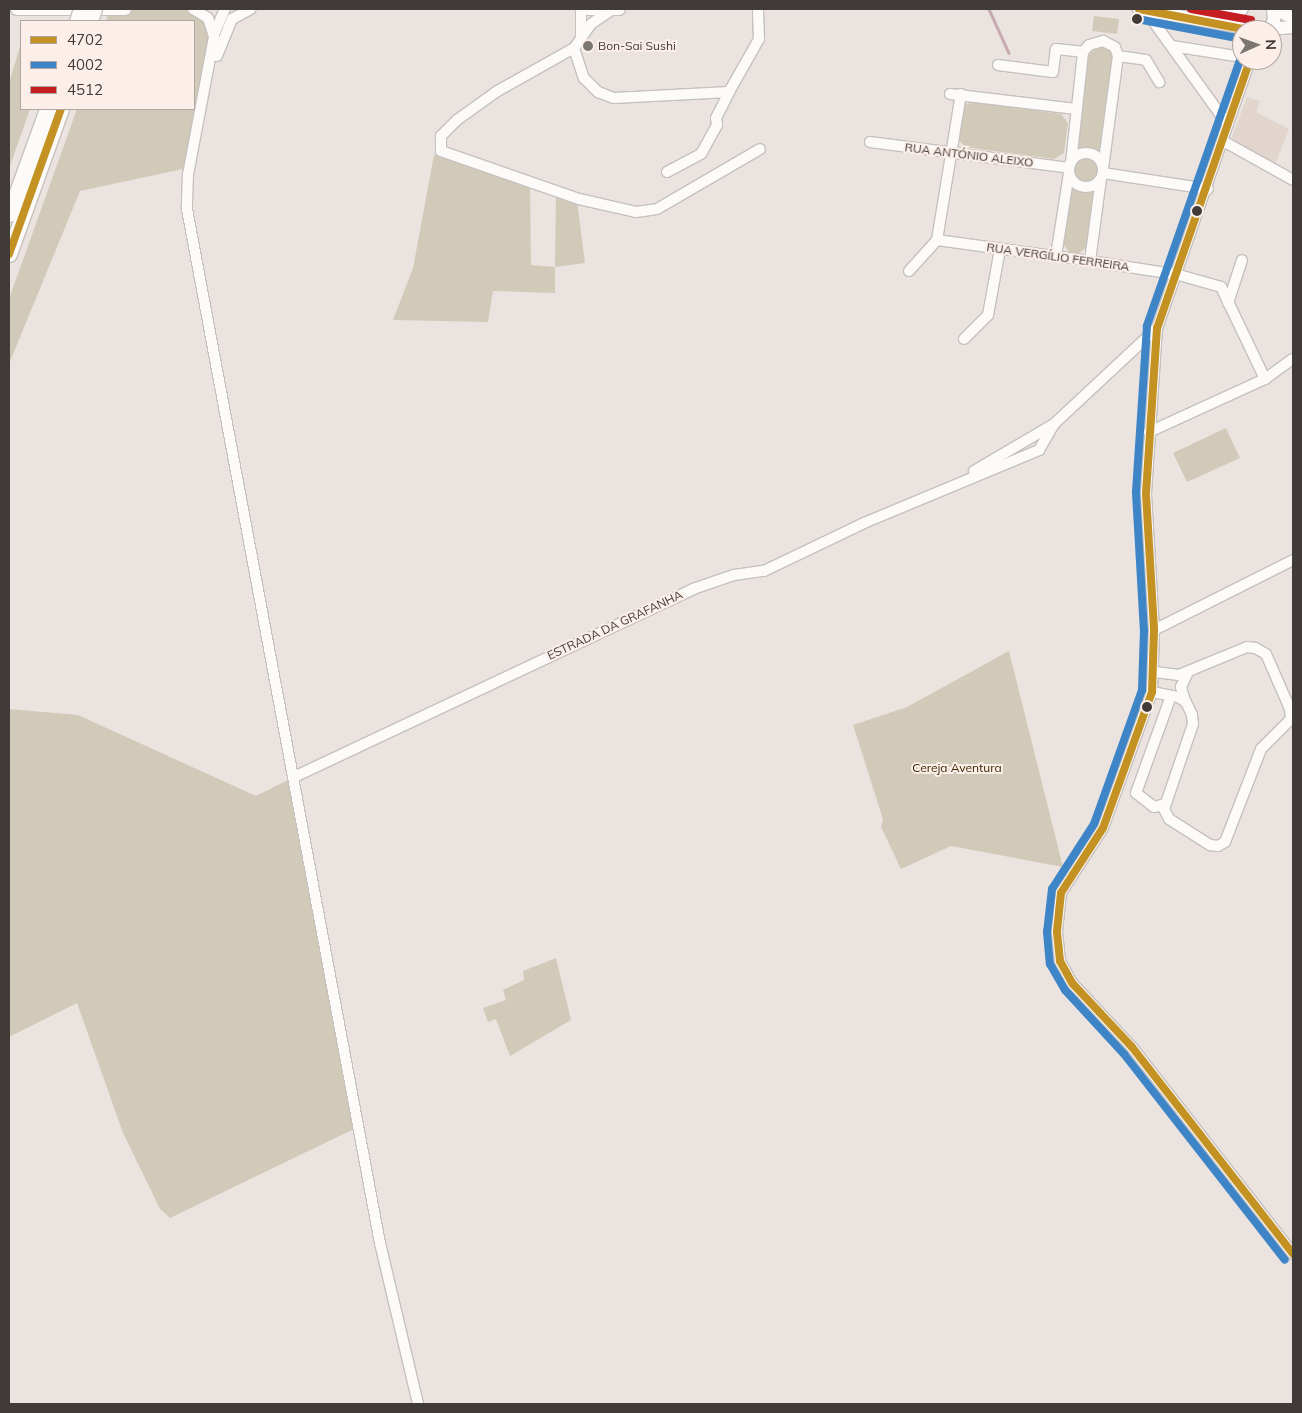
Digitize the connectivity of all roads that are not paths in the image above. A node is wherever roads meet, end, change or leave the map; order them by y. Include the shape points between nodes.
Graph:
1 (24, 9) edge
2 (125, 9) edge
3 (193, 9) edge
4 (225, 9) edge
5 (251, 9) edge
6 (581, 9) edge
7 (588, 9) edge
8 (758, 9) edge
9 (1139, 9) edge
10 (1243, 9) edge
11 (1274, 9) edge
12 (615, 10) edge
13 (1199, 18) junction
14 (1293, 18) edge
15 (1153, 22) dead end
16 (1232, 25) edge
17 (226, 31) junction
18 (581, 36) junction
19 (214, 37) junction
20 (1172, 46) junction
21 (574, 48) junction
22 (1083, 52) junction
23 (1232, 55) edge
24 (1118, 56) junction
25 (998, 65) dead end
26 (1247, 70) edge
27 (1159, 82) dead end
28 (729, 92) junction
29 (203, 102) junction
30 (1076, 109) junction
31 (47, 110) edge
32 (61, 110) edge
33 (1228, 125) junction
34 (1223, 141) junction
35 (870, 142) dead end
36 (760, 149) dead end
37 (951, 153) junction
38 (1070, 168) junction
39 (666, 172) dead end
40 (1102, 173) junction
41 (1293, 180) edge
42 (1208, 189) junction
43 (9, 214) edge
44 (937, 240) junction
45 (1000, 249) junction
46 (9, 254) edge
47 (1056, 256) junction
48 (1242, 260) dead end
49 (1090, 261) junction
50 (909, 271) dead end
51 (1179, 275) junction
52 (1228, 303) junction
53 (1158, 328) junction
54 (964, 338) dead end
55 (1293, 359) edge
56 (1265, 380) junction
57 (1054, 424) junction
58 (1149, 432) junction
59 (942, 490) junction
60 (1293, 560) edge
61 (1154, 630) junction
62 (1155, 672) junction
63 (1188, 672) junction
64 (1170, 674) junction
65 (1152, 692) junction
66 (1170, 696) junction
67 (1185, 701) junction
68 (294, 777) junction
69 (1165, 804) junction
70 (1293, 1254) edge
71 (418, 1404) edge

1 - 2 main road
3 - 19 street via 208,18
4 - 17 street via 229,18
4 - 19 street via 217,22
5 - 17 street via 235,16
6 - 18 street
7 - 12 main road
8 - 28 street via 759,39
9 - 13 main road
10 - 13 main road via 1227,16
11 - 14 main road
12 - 18 street
13 - 16 main road
15 - 20 street
17 - 29 street
18 - 21 street
19 - 29 street
20 - 23 street
20 - 33 street
21 - 28 street via 584,78 598,92 614,98
21 - 36 street via 496,92 457,120 441,136 441,151 580,199 636,212 657,209
22 - 24 street via 1089,45 1103,41 1115,47
22 - 25 street via 1056,49 1052,72
22 - 30 street
24 - 27 street via 1146,60
24 - 40 street
26 - 33 street
28 - 39 street via 716,118 717,125 701,154
29 - 68 street via 188,174 187,209
30 - 37 street via 956,94
30 - 38 street
31 - 43 highway
32 - 46 highway
33 - 34 street
34 - 41 street
34 - 42 street
35 - 37 street, RUA ANTÓNIO ALEIXO
37 - 38 street, RUA ANTÓNIO ALEIXO
37 - 44 street
38 - 40 street via 1080,186 1092,186
38 - 40 street via 1078,155 1088,154 1098,158
38 - 47 street
40 - 42 street
40 - 49 street
42 - 51 street
44 - 45 street, RUA VERGÍLIO FERREIRA
44 - 50 street
45 - 47 street, RUA VERGÍLIO FERREIRA
45 - 54 street via 988,315
47 - 49 street, RUA VERGÍLIO FERREIRA
48 - 52 street
49 - 51 street, RUA VERGÍLIO FERREIRA
51 - 52 street, RUA VERGÍLIO FERREIRA via 1221,287
51 - 53 street
52 - 56 street
53 - 57 street, ESTRADA DA GRAFANHA
53 - 58 street
55 - 56 street
56 - 58 street
57 - 59 street, ESTRADA DA GRAFANHA
57 - 59 street, ESTRADA DA GRAFANHA via 1039,450
58 - 61 street via 1146,494
59 - 68 street, ESTRADA DA GRAFANHA via 764,571 734,575 693,588
60 - 61 street
61 - 62 street
62 - 64 street
62 - 65 street
63 - 64 street
63 - 67 street via 1182,687
63 - 69 street via 1247,647 1255,648 1266,654 1291,719 1261,749 1225,842 1210,845 1169,819
64 - 66 street via 1176,685
65 - 66 street
65 - 70 street via 1103,828 1061,893 1056,917 1060,961 1073,984 1132,1047
66 - 67 street
66 - 69 street via 1136,793 1154,807
67 - 69 street via 1193,724
68 - 71 street via 380,1243

